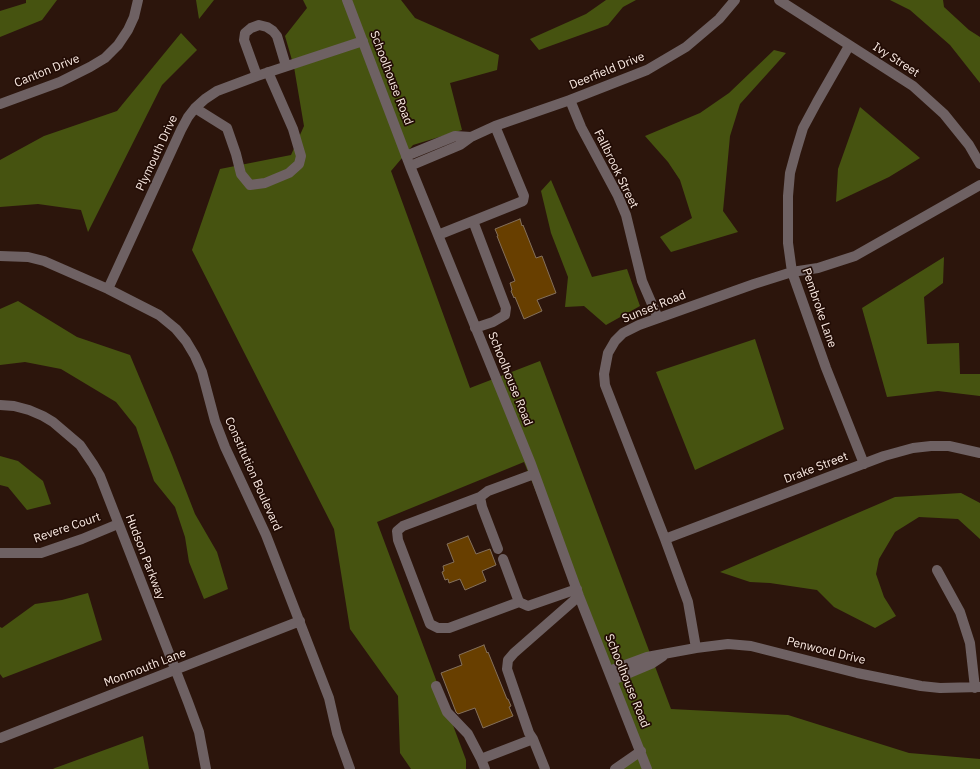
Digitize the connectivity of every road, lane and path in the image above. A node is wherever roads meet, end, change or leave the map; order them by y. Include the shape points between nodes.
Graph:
1 (138, 0) edge
2 (347, 0) edge
3 (735, 0) edge
4 (779, 0) edge
5 (363, 41) junction
6 (849, 46) junction
7 (286, 66) junction
8 (268, 72) junction
9 (257, 76) junction
10 (570, 100) junction
11 (0, 104) edge
12 (195, 108) junction
13 (495, 126) junction
14 (471, 137) junction
15 (406, 156) junction
16 (980, 164) edge
17 (410, 166) junction
18 (980, 185) edge
19 (473, 221) junction
20 (438, 235) junction
21 (0, 256) edge
22 (792, 272) junction
23 (108, 289) junction
24 (658, 318) junction
25 (475, 328) junction
26 (0, 405) edge
27 (980, 453) edge
28 (864, 464) junction
29 (534, 474) junction
30 (480, 497) junction
31 (118, 524) junction
32 (665, 539) junction
33 (498, 549) dead end
34 (0, 553) edge
35 (502, 559) dead end
36 (937, 570) dead end
37 (578, 592) junction
38 (519, 602) junction
39 (300, 621) junction
40 (696, 648) junction
41 (176, 670) junction
42 (611, 675) junction
43 (436, 686) dead end
44 (977, 687) edge
45 (0, 738) edge
46 (533, 739) junction
47 (641, 751) junction
48 (481, 759) junction
49 (206, 769) edge
50 (350, 769) edge
51 (485, 769) edge
52 (544, 769) edge
53 (615, 769) edge
54 (647, 769) edge

1 - 11 street, Canton Drive via 128,30 118,46 105,58 60,82
2 - 5 street, Schoolhouse Road
3 - 10 street, Deerfield Drive via 713,24 668,59 647,70
4 - 6 street, Ivy Street
5 - 7 street, Plymouth Drive
5 - 15 street, Schoolhouse Road
6 - 16 street, Ivy Street via 913,86 944,114 969,144
6 - 22 street, Pembroke Lane via 803,128 790,173 788,243
7 - 8 street, Plymouth Drive
7 - 9 street via 277,36 268,27 259,25 245,33 244,40
8 - 9 street, Plymouth Drive
8 - 12 street via 294,128 302,156 299,164 288,173 265,183 250,185 241,174 227,128
9 - 12 street, Plymouth Drive via 217,91
10 - 13 street, Deerfield Drive
10 - 24 street, Fallbrook Street via 626,215 642,281
12 - 23 street, Plymouth Drive via 188,117
13 - 14 street, Deerfield Drive
13 - 19 street via 524,196 523,201
14 - 15 street, Deerfield Drive via 455,136
14 - 17 street, Deerfield Drive via 460,145
15 - 17 street, Schoolhouse Road
17 - 20 street, Schoolhouse Road
18 - 22 street, Sunset Road via 855,256 818,268
19 - 20 street
19 - 25 street via 506,308 505,314 493,322
20 - 25 street, Schoolhouse Road
21 - 23 street, Constitution Boulevard via 28,257 44,261
22 - 24 street, Sunset Road
22 - 28 street, Pembroke Lane
23 - 39 street, Constitution Boulevard via 159,315 176,328 196,356 225,448 266,535
24 - 32 street, Sunset Road via 623,333 614,341 608,352 604,374 605,385
25 - 29 street, Schoolhouse Road
26 - 31 street, Hudson Parkway via 14,406 43,416 80,445 100,476
27 - 28 street, Drake Street via 949,446 931,446 913,448
28 - 32 street, Drake Street
29 - 30 street via 488,491
29 - 37 street, Schoolhouse Road
30 - 33 street
30 - 38 street via 403,526 398,531 400,547 430,624 438,628 449,628
31 - 34 street, Revere Court via 42,553
31 - 41 street, Hudson Parkway
32 - 40 street, Sunset Road via 688,602
35 - 38 street
36 - 44 street via 960,612 970,643
37 - 38 street via 528,606
37 - 42 street, Schoolhouse Road
37 - 46 street via 508,660 507,669
39 - 41 street, Monmouth Lane
39 - 50 street, Constitution Boulevard via 329,698 337,733
40 - 42 street, Penwood Drive via 647,657
40 - 44 street, Penwood Drive via 728,644 751,646 921,686
41 - 45 street, Monmouth Lane
41 - 49 street, Hudson Parkway via 199,732
42 - 47 street, Schoolhouse Road
43 - 48 street via 447,712 468,734
46 - 48 street
46 - 52 street
47 - 53 street
47 - 54 street, Schoolhouse Road
48 - 51 street

